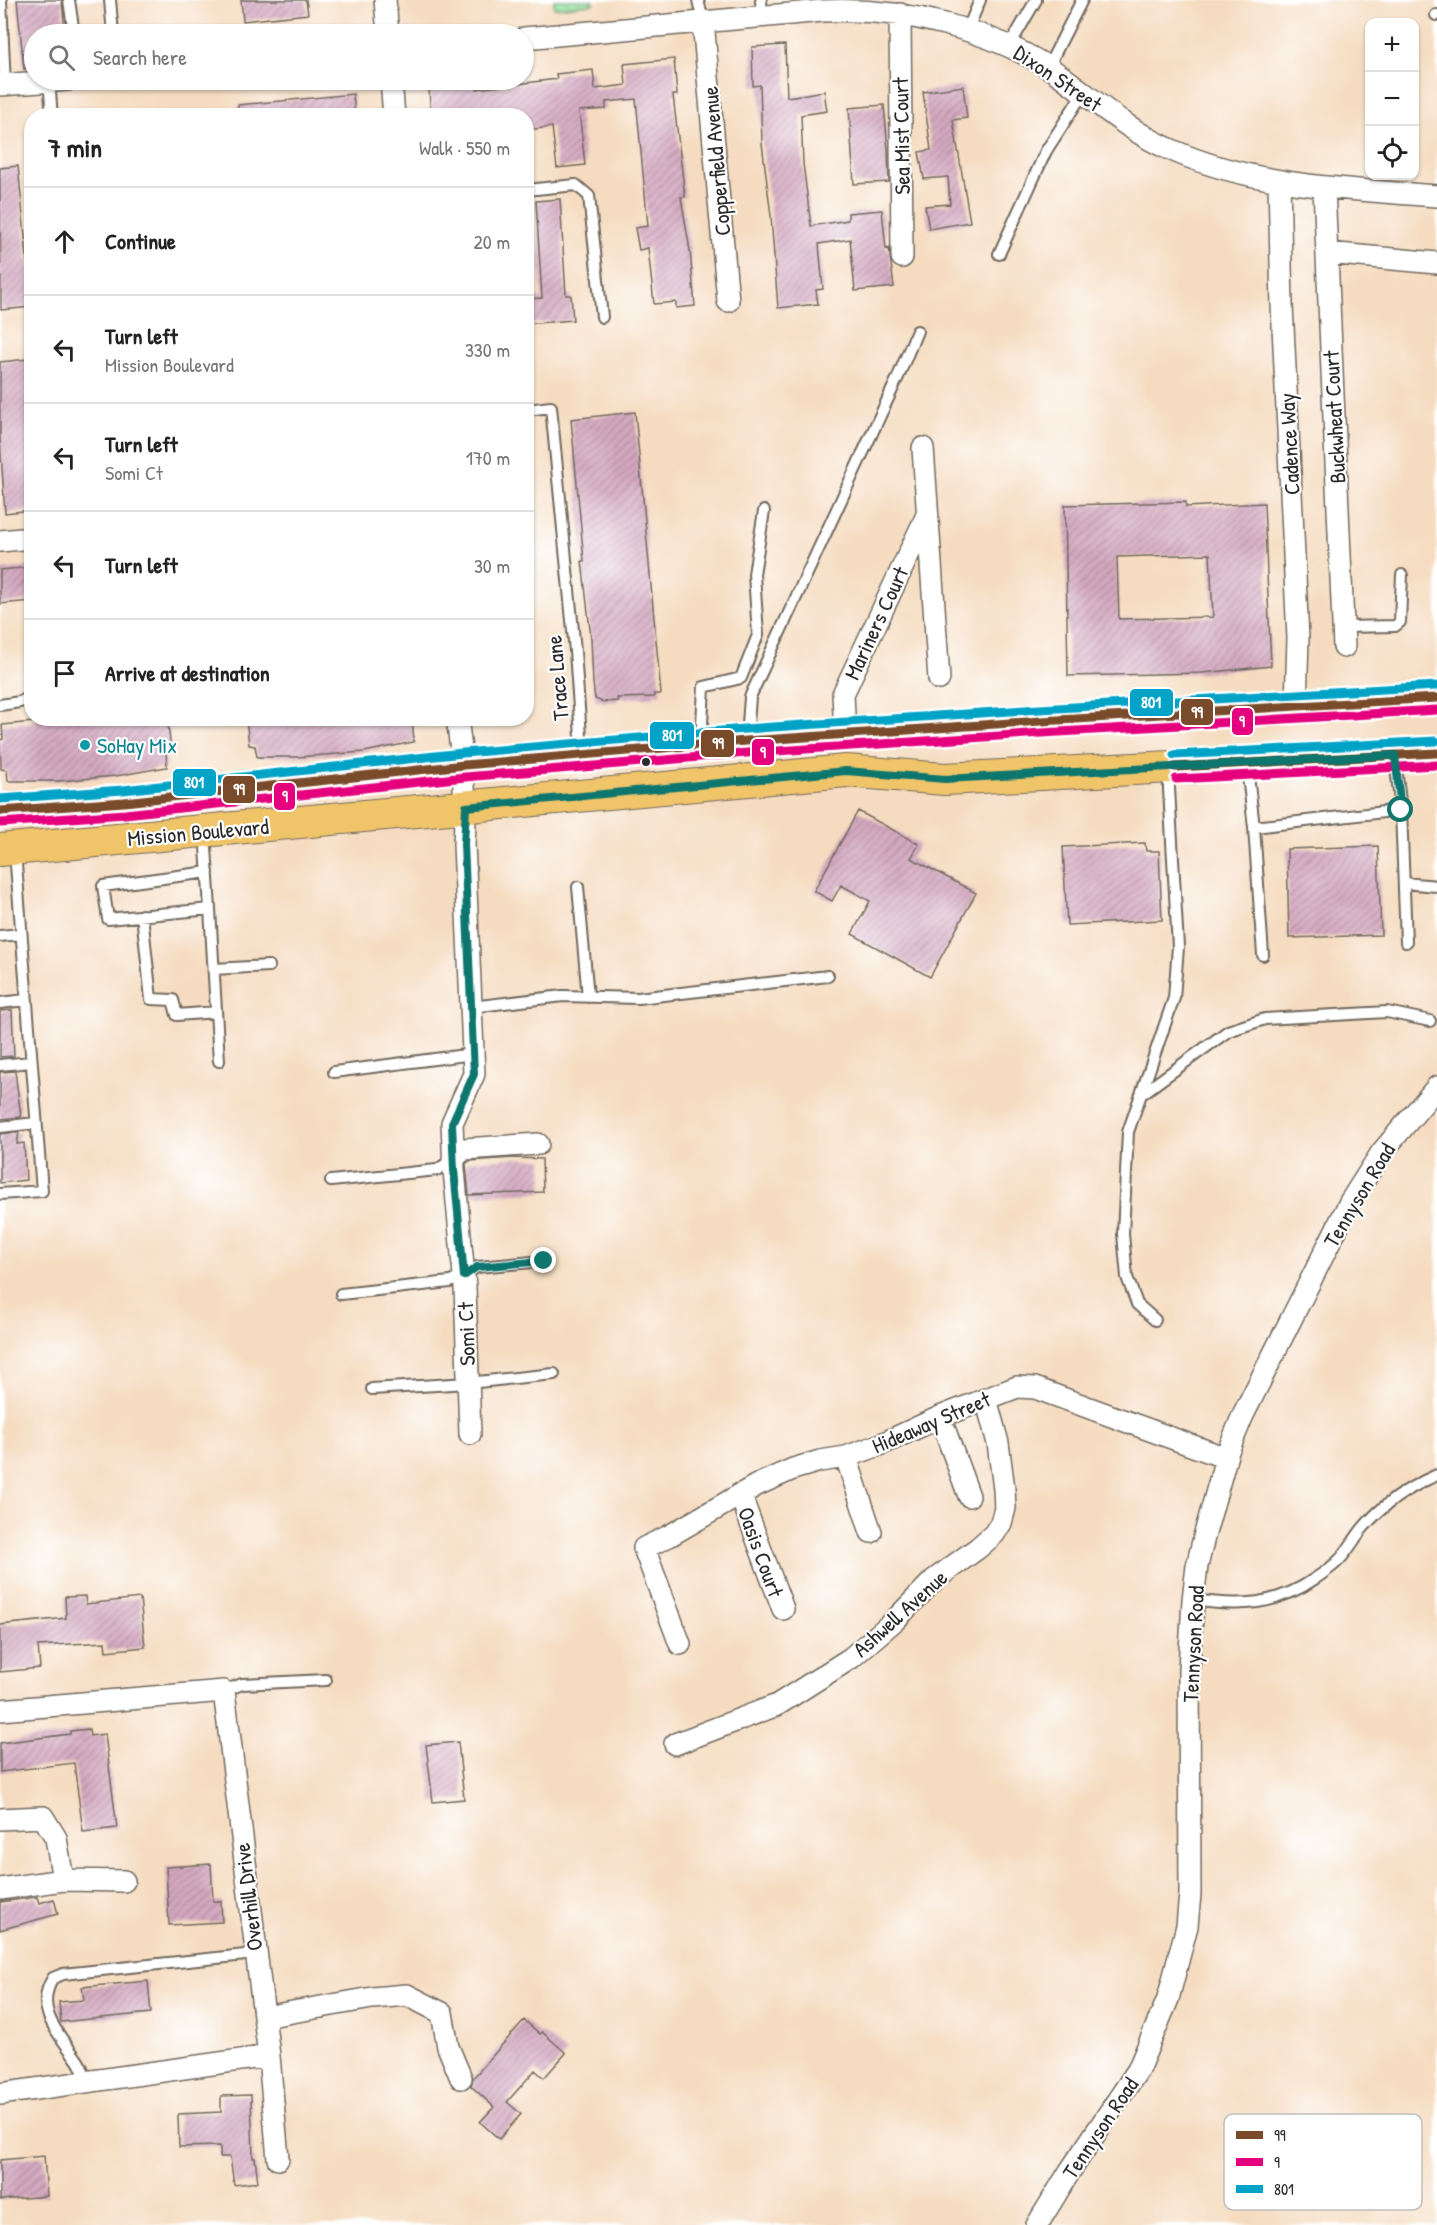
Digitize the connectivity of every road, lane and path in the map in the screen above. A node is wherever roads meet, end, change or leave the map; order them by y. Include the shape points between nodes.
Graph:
1 (1, 0) edge
2 (69, 0) edge
3 (110, 0) edge
4 (385, 0) edge
5 (698, 0) edge
6 (980, 0) edge
7 (1036, 0) edge
8 (1082, 0) edge
9 (762, 8) edge
10 (900, 14) junction
11 (703, 21) junction
12 (73, 24) edge
13 (112, 24) edge
14 (387, 24) edge
15 (967, 31) junction
16 (534, 37) edge
17 (1010, 45) junction
18 (1048, 67) junction
19 (24, 83) edge
20 (3, 85) edge
21 (56, 90) edge
22 (392, 90) edge
23 (1083, 93) junction
24 (53, 108) edge
25 (393, 108) edge
26 (1279, 182) junction
27 (1324, 187) junction
28 (534, 189) edge
29 (1437, 196) edge
30 (1327, 253) junction
31 (999, 254) dead end
32 (902, 257) dead end
33 (1437, 264) edge
34 (729, 301) dead end
35 (602, 317) dead end
36 (917, 331) dead end
37 (534, 409) edge
38 (923, 448) dead end
39 (764, 511) dead end
40 (927, 516) junction
41 (24, 539) edge
42 (0, 541) edge
43 (1402, 575) dead end
44 (1344, 637) joint
45 (939, 679) dead end
46 (1437, 698) edge
47 (24, 700) edge
48 (0, 705) edge
49 (1296, 706) junction
50 (459, 726) edge
51 (845, 734) junction
52 (746, 741) junction
53 (701, 745) junction
54 (1437, 753) edge
55 (582, 754) junction
56 (1395, 755) junction
57 (1247, 763) junction
58 (464, 765) junction
59 (1168, 767) junction
60 (466, 807) junction
61 (1401, 810) junction
62 (0, 811) edge
63 (1254, 827) junction
64 (205, 832) junction
65 (7, 850) edge
66 (208, 872) junction
67 (1404, 883) junction
68 (1437, 886) edge
69 (578, 887) dead end
70 (210, 909) junction
71 (142, 915) junction
72 (21, 934) junction
73 (0, 936) edge
74 (1406, 942) dead end
75 (1263, 955) dead end
76 (269, 966) dead end
77 (214, 969) junction
78 (828, 976) dead end
79 (588, 997) junction
80 (26, 1000) junction
81 (0, 1003) edge
82 (471, 1007) junction
83 (216, 1012) junction
84 (1430, 1021) dead end
85 (473, 1054) junction
86 (219, 1061) dead end
87 (31, 1062) junction
88 (0, 1065) edge
89 (334, 1072) dead end
90 (1437, 1086) edge
91 (1142, 1093) junction
92 (36, 1123) junction
93 (0, 1127) edge
94 (538, 1144) dead end
95 (453, 1159) junction
96 (331, 1181) dead end
97 (0, 1194) edge
98 (544, 1261) dead end
99 (464, 1276) junction
100 (341, 1294) dead end
101 (1155, 1320) dead end
102 (554, 1374) dead end
103 (468, 1383) junction
104 (372, 1389) dead end
105 (986, 1399) junction
106 (940, 1417) junction
107 (470, 1434) dead end
108 (846, 1457) junction
109 (1226, 1458) junction
110 (1437, 1475) edge
111 (740, 1494) junction
112 (969, 1496) dead end
113 (871, 1532) dead end
114 (1193, 1600) junction
115 (783, 1609) dead end
116 (680, 1644) dead end
117 (326, 1680) dead end
118 (224, 1691) junction
119 (0, 1710) edge
120 (675, 1744) dead end
121 (0, 1819) edge
122 (63, 1880) junction
123 (124, 1881) dead end
124 (0, 1889) edge
125 (255, 1954) junction
126 (264, 2017) junction
127 (269, 2056) junction
128 (461, 2078) dead end
129 (88, 2082) junction
130 (0, 2094) edge
131 (278, 2159) dead end
132 (1038, 2225) edge

1 - 20 lane
2 - 12 lane
3 - 13 lane
4 - 14 street
5 - 11 lane
6 - 15 lane
7 - 17 lane
8 - 18 lane
9 - 10 street, Dixon Street
9 - 11 street, Dixon Street
10 - 15 street, Dixon Street
10 - 32 street, Sea Mist Court
11 - 16 street, Dixon Street
11 - 34 street, Copperfield Avenue
15 - 17 street, Dixon Street
17 - 18 street, Dixon Street
18 - 23 street, Dixon Street
19 - 20 street
21 - 24 lane
22 - 25 street
23 - 26 street, Dixon Street via 1172,151 1208,165
23 - 31 lane via 1046,151
26 - 27 street, Dixon Street
26 - 49 street, Cadence Way via 1298,638
27 - 29 street, Dixon Street
27 - 30 street, Buckwheat Court
28 - 35 lane via 576,185 589,196
30 - 33 street
30 - 44 street, Buckwheat Court
36 - 52 lane via 750,697
37 - 55 lane, Trace Lane via 551,407
38 - 40 street, Mariners Court
39 - 53 lane via 754,574 758,635 741,678 704,687
40 - 45 street, Mariners Court
40 - 51 street, Mariners Court via 843,694
41 - 42 street
43 - 44 lane via 1400,622
46 - 49 main road, Mission Boulevard
47 - 48 lane
49 - 51 main road, Mission Boulevard
50 - 58 street, Somi Ct
51 - 52 main road, Mission Boulevard
52 - 53 main road, Mission Boulevard
53 - 55 main road, Mission Boulevard
54 - 56 main road, Mission Boulevard
55 - 58 main road, Mission Boulevard
56 - 57 main road, Mission Boulevard
56 - 61 lane
57 - 59 main road, Mission Boulevard
57 - 63 lane
58 - 60 street, Somi Ct
58 - 62 main road, Mission Boulevard via 124,802
59 - 60 main road, Mission Boulevard via 945,779 846,771
59 - 91 lane via 1178,947 1174,998
60 - 64 main road, Mission Boulevard
60 - 82 street, Somi Ct
61 - 63 lane
61 - 67 lane
63 - 75 lane
64 - 65 main road, Mission Boulevard
64 - 66 lane
65 - 72 lane
66 - 70 lane
66 - 71 lane via 103,886 108,919
67 - 68 lane
67 - 74 lane
69 - 79 lane
70 - 71 lane
70 - 77 lane
71 - 83 lane via 151,999 173,1000 177,1015
72 - 73 lane
72 - 80 lane
76 - 77 lane
77 - 83 lane
78 - 79 lane via 638,998
79 - 82 lane via 563,996
80 - 81 lane
80 - 87 lane
82 - 85 street, Somi Ct
83 - 86 lane
84 - 91 lane via 1387,1012 1265,1018 1228,1031
85 - 89 lane
85 - 95 street, Somi Ct via 474,1074 452,1123
87 - 88 lane
87 - 92 lane
90 - 109 street, Tennyson Road via 1382,1152 1350,1202 1243,1415
91 - 101 lane via 1128,1132 1123,1234 1127,1277 1137,1304
92 - 93 lane
92 - 97 lane via 42,1191
94 - 95 street via 465,1149
95 - 96 lane via 437,1170
95 - 99 street, Somi Ct
98 - 99 lane via 477,1267
99 - 100 lane via 450,1282
99 - 103 street, Somi Ct
102 - 103 lane
103 - 104 lane
103 - 107 street, Somi Ct
105 - 106 street, Hideaway Street
105 - 109 street, Hideaway Street via 1017,1386 1035,1388
105 - 120 street, Ashwell Avenue via 998,1443 1005,1508 993,1534 934,1580 850,1658 777,1705
106 - 108 street, Hideaway Street
106 - 112 street
108 - 111 street, Hideaway Street via 793,1469
108 - 113 street
109 - 114 street, Tennyson Road via 1201,1547
110 - 114 lane via 1403,1493 1374,1515 1336,1563 1290,1594 1239,1605
111 - 115 street, Oasis Court
111 - 116 street, Hideaway Street via 644,1548
114 - 132 street, Tennyson Road via 1189,1669 1190,1894 1179,1961 1168,1999 1138,2070
117 - 118 lane via 242,1684
118 - 119 street
118 - 125 street, Overhill Drive
121 - 122 street via 43,1817 56,1838
122 - 123 street
122 - 124 street
125 - 126 street, Overhill Drive
125 - 129 lane via 53,1978 45,1993 49,2021
126 - 127 street, Overhill Drive
126 - 128 street via 407,1995 442,2013 448,2047
127 - 129 street
127 - 131 street, Overhill Drive
129 - 130 street

